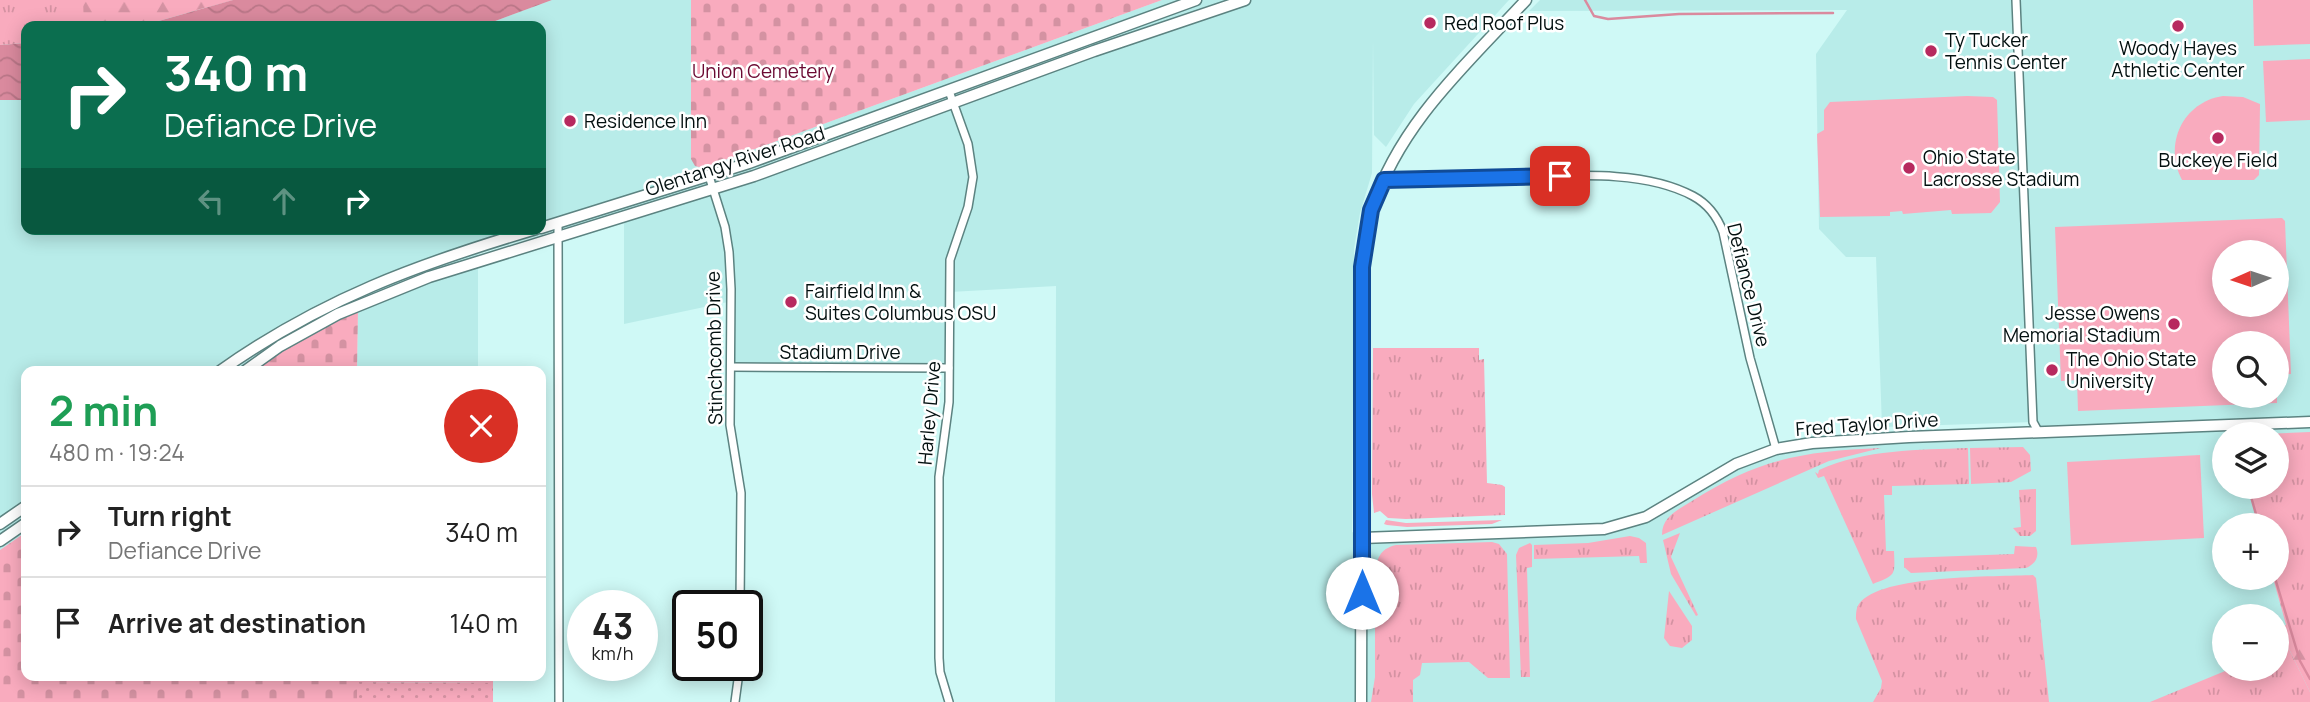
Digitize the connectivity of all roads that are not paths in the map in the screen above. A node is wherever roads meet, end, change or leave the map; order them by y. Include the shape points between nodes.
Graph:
1 (1196, 0) edge
2 (1245, 0) edge
3 (1526, 0) edge
4 (2016, 0) edge
5 (949, 91) junction
6 (953, 104) junction
7 (709, 176) junction
8 (1384, 180) junction
9 (714, 188) junction
10 (558, 223) junction
11 (546, 227) edge
12 (518, 235) edge
13 (558, 237) junction
14 (227, 366) edge
15 (253, 366) edge
16 (731, 367) junction
17 (950, 368) junction
18 (2310, 422) edge
19 (2039, 433) junction
20 (1776, 449) junction
21 (21, 509) edge
22 (0, 524) edge
23 (21, 526) edge
24 (1362, 538) junction
25 (0, 541) edge
26 (740, 590) edge
27 (738, 681) edge
28 (559, 702) edge
29 (735, 702) edge
30 (949, 702) edge
31 (1361, 702) edge

1 - 5 main road, Olentangy River Road
2 - 6 main road, Olentangy River Road
3 - 8 main road via 1420,115
4 - 19 street via 2032,416
5 - 6 street, Harley Drive
5 - 7 main road, Olentangy River Road
6 - 9 main road, Olentangy River Road
6 - 17 street, Harley Drive via 968,144 973,177 950,260
7 - 9 street, Stinchcomb Drive
7 - 10 main road, Olentangy River Road
8 - 20 street, Defiance Drive via 1611,176 1690,194 1702,202 1723,232 1748,351
8 - 24 main road via 1371,210 1362,267
9 - 13 main road, Olentangy River Road
9 - 16 street, Stinchcomb Drive via 729,252
10 - 11 main road, Olentangy River Road
10 - 13 street
12 - 14 main road, Olentangy River Road via 358,291 274,334
13 - 15 main road, Olentangy River Road via 364,302 306,331
13 - 28 street
16 - 17 street, Stadium Drive
16 - 26 street, Stinchcomb Drive via 730,425 741,493
17 - 30 street, Harley Drive via 939,477 940,672
18 - 19 main road, Fred Taylor Drive
19 - 20 main road, Fred Taylor Drive via 1846,440
20 - 24 main road, Fred Taylor Drive via 1736,464 1646,517 1604,529
21 - 22 main road
23 - 25 main road
24 - 31 main road
27 - 29 street

